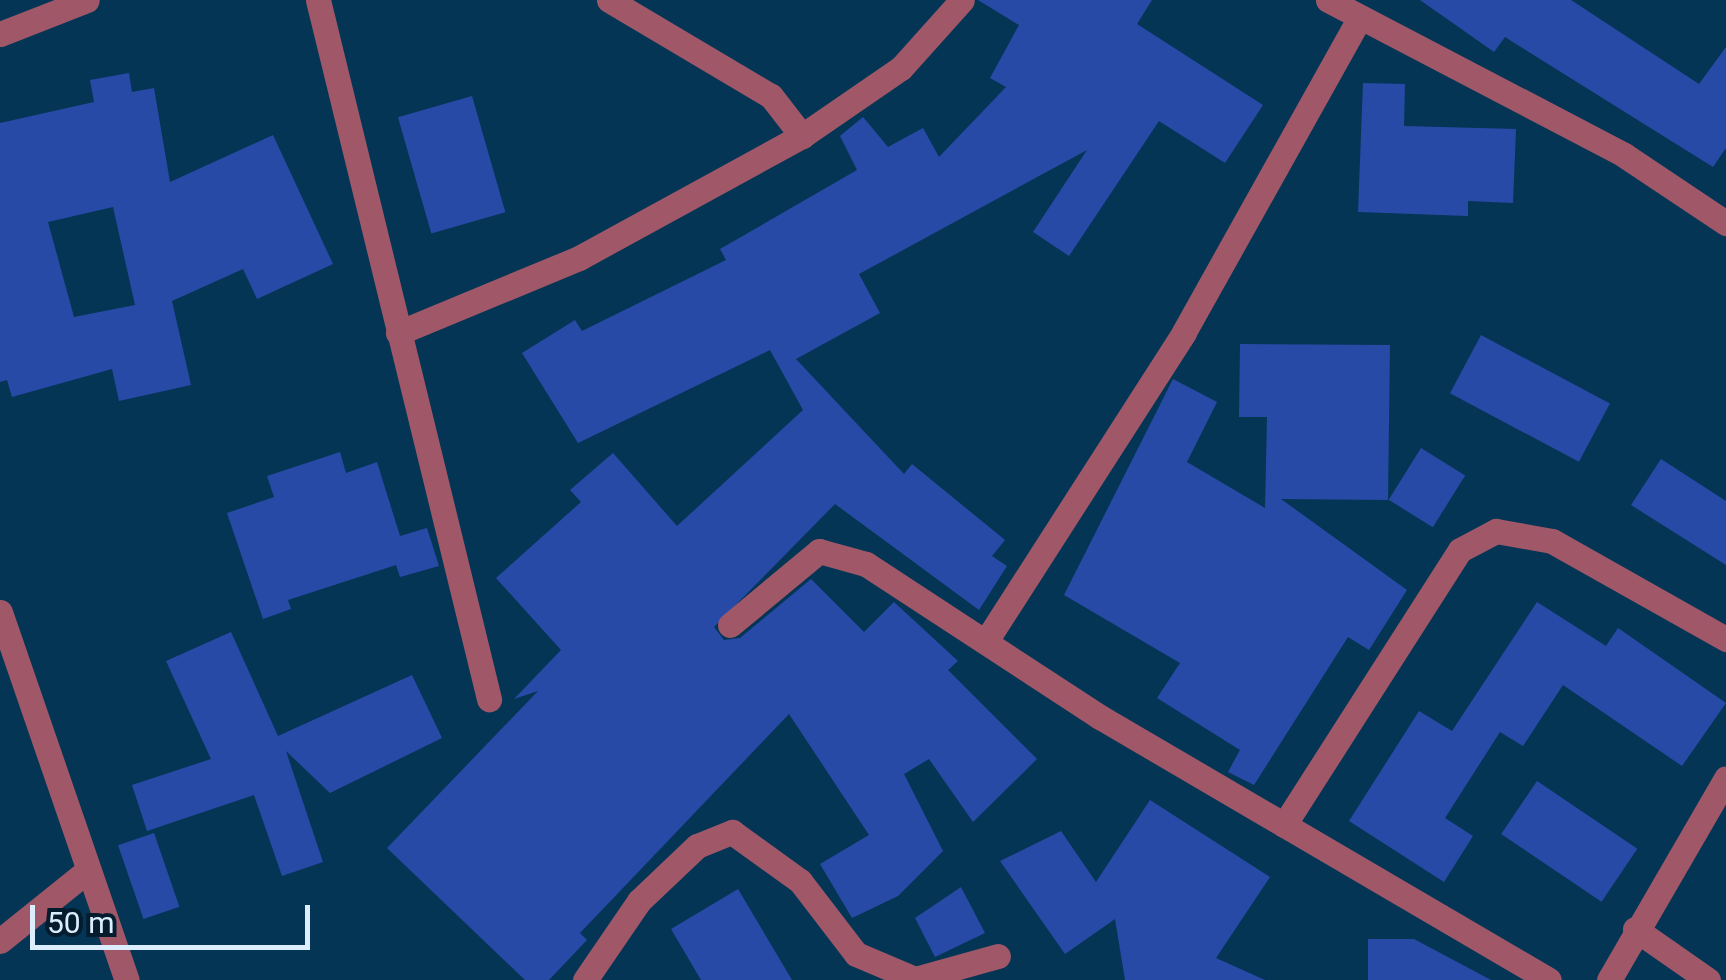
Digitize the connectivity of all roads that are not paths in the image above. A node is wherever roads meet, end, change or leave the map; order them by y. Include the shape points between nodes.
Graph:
1 (87, 0) edge
2 (318, 0) edge
3 (609, 0) edge
4 (962, 0) edge
5 (1328, 0) edge
6 (1360, 19) junction
7 (0, 34) edge
8 (802, 136) junction
9 (1726, 224) edge
10 (398, 334) junction
11 (0, 612) edge
12 (730, 625) dead end
13 (1726, 639) edge
14 (986, 642) junction
15 (489, 699) dead end
16 (1726, 778) edge
17 (1284, 825) junction
18 (87, 870) junction
19 (1635, 930) junction
20 (0, 941) edge
21 (998, 956) dead end
22 (127, 980) edge
23 (585, 980) edge
24 (1550, 980) edge
25 (1610, 980) edge
26 (1708, 980) edge

1 - 7 street
2 - 10 street
3 - 8 street via 771,96
4 - 8 street via 901,68
5 - 6 street
6 - 9 street via 1624,154
6 - 14 street via 1184,332
8 - 10 street via 578,258
10 - 15 street
11 - 18 street
12 - 14 street via 818,552 866,564
13 - 17 street via 1552,540 1496,531 1460,550
14 - 17 street
16 - 19 street
17 - 24 street
18 - 20 street
18 - 22 street
19 - 25 street
19 - 26 street
21 - 23 street via 915,979 856,954 800,881 732,832 697,846 639,902

